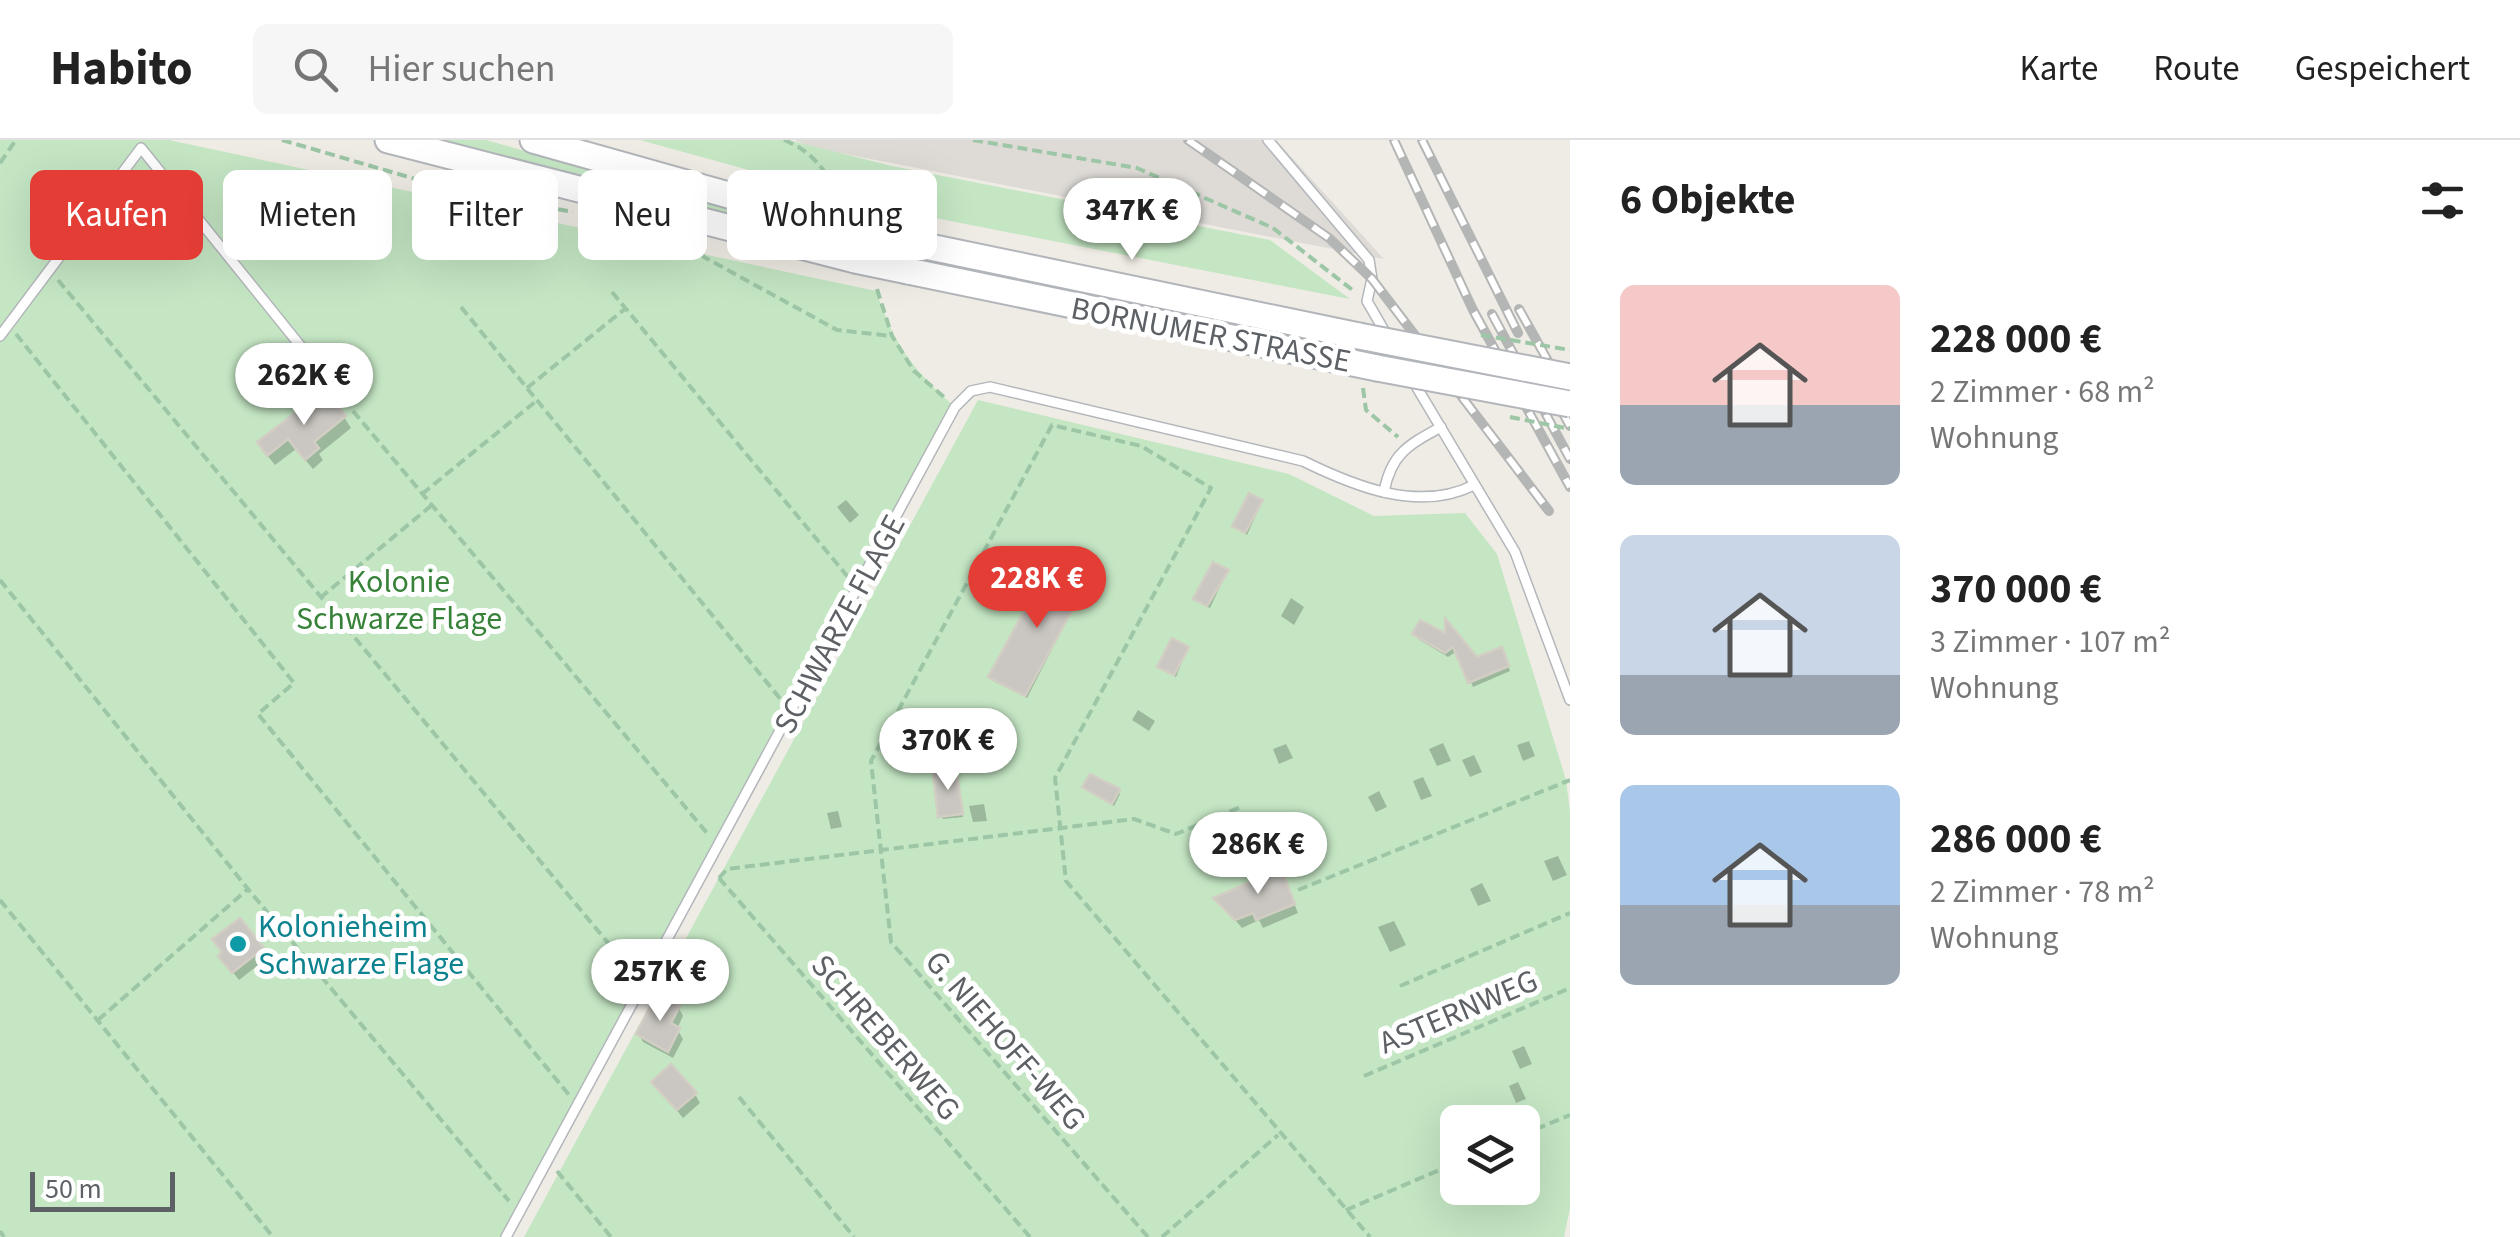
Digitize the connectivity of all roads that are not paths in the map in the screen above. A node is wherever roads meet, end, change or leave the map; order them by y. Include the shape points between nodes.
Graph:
1 (388, 140) edge
2 (534, 140) edge
3 (1268, 140) edge
4 (0, 336) edge
5 (1570, 377) edge
6 (344, 400) road end
7 (1570, 404) edge
8 (1441, 427) junction
9 (1474, 485) junction
10 (1384, 492) junction
11 (1570, 700) edge
12 (506, 1237) edge

1 - 7 main road, BORNUMER STRASSE, bridge via 855,260 1370,378
2 - 5 main road, BORNUMER STRASSE, bridge via 896,240
3 - 8 lane via 1369,260 1367,301
4 - 6 lane via 141,148
8 - 9 lane
8 - 10 lane via 1408,446 1389,467
9 - 10 lane via 1455,495
9 - 11 lane via 1515,552
10 - 12 lane, SCHWARZE FLAGE via 1302,461 990,387 971,391 955,407

